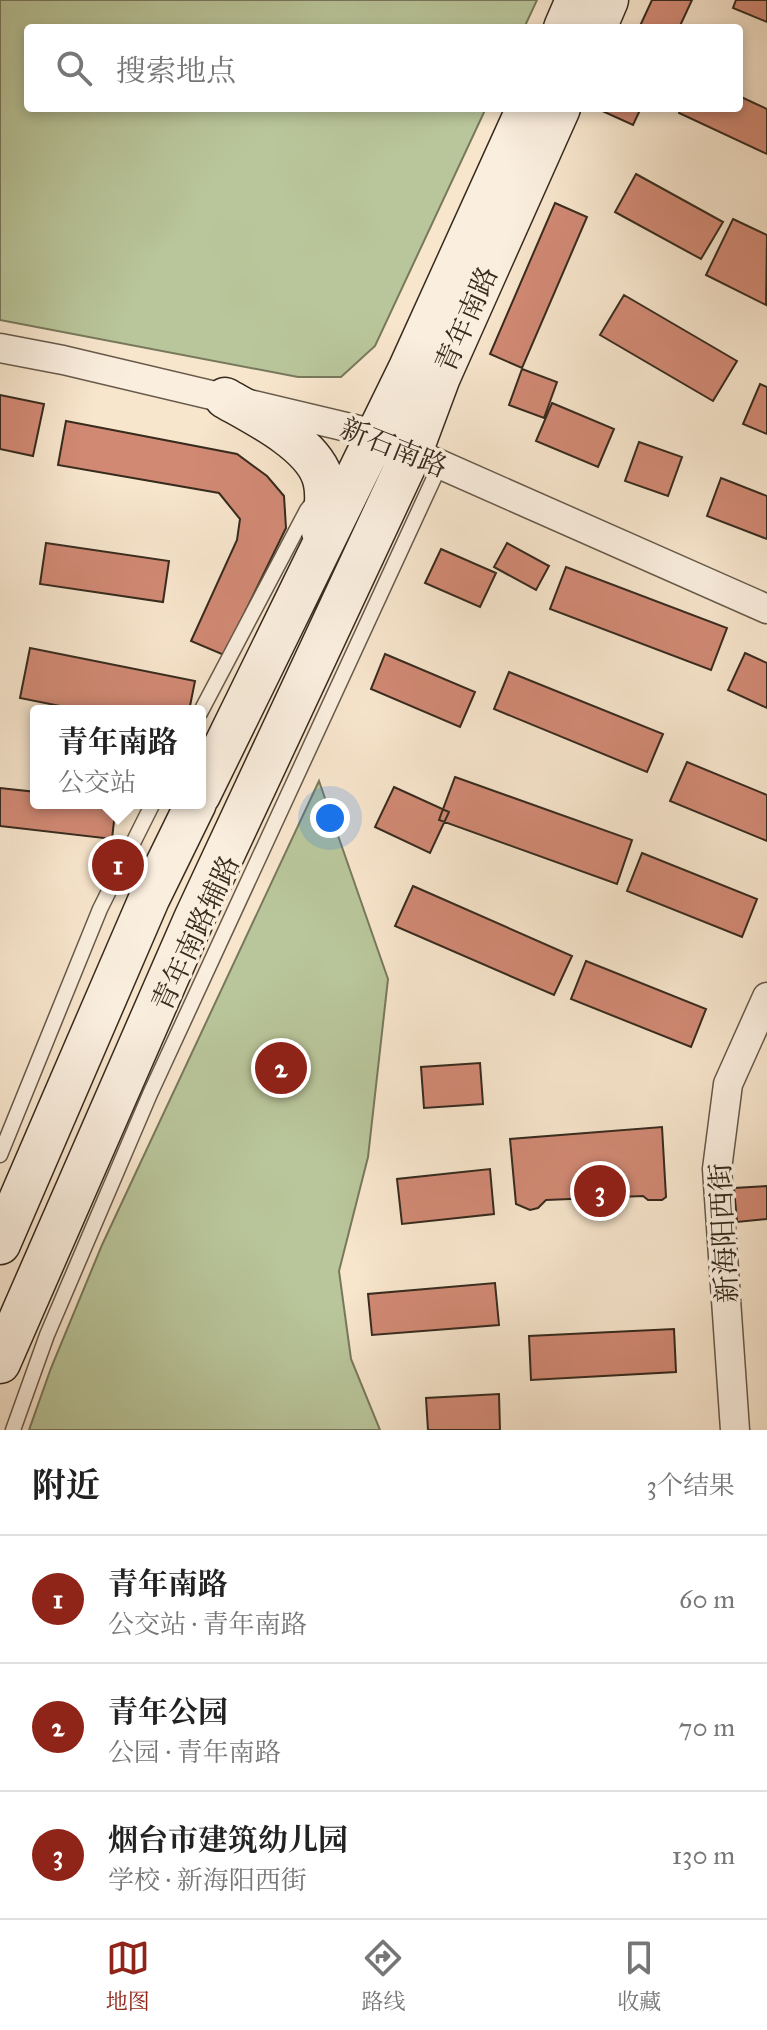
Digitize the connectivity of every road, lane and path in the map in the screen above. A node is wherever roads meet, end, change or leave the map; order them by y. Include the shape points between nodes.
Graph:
1 (576, 0) edge
2 (608, 0) edge
3 (566, 24) edge
4 (598, 24) edge
5 (525, 112) edge
6 (558, 112) edge
7 (0, 348) edge
8 (225, 398) junction
9 (368, 451) junction
10 (426, 458) junction
11 (325, 490) junction
12 (319, 551) junction
13 (767, 609) edge
14 (204, 705) edge
15 (206, 783) edge
16 (150, 809) edge
17 (193, 809) edge
18 (767, 997) edge
19 (0, 1155) edge
20 (0, 1244) edge
21 (0, 1363) edge
22 (13, 1430) edge
23 (735, 1430) edge

1 - 3 main road
2 - 4 main road
5 - 9 main road, 青年南路
6 - 10 main road, 青年南路 via 440,377
7 - 8 street, 新石南路
8 - 9 street, 新石南路
8 - 11 main road via 299,446 319,469
9 - 10 street, 新石南路
9 - 11 lane
9 - 12 main road, 青年南路
10 - 13 street, 新石南路
10 - 21 main road, 青年南路 via 194,919
10 - 22 lane, 青年南路辅路 via 47,1335
11 - 12 main road
11 - 14 lane via 307,510
12 - 15 main road, 青年南路
16 - 19 lane via 100,909
17 - 20 main road
18 - 23 street, 新海阳西街 via 728,1084 717,1169

